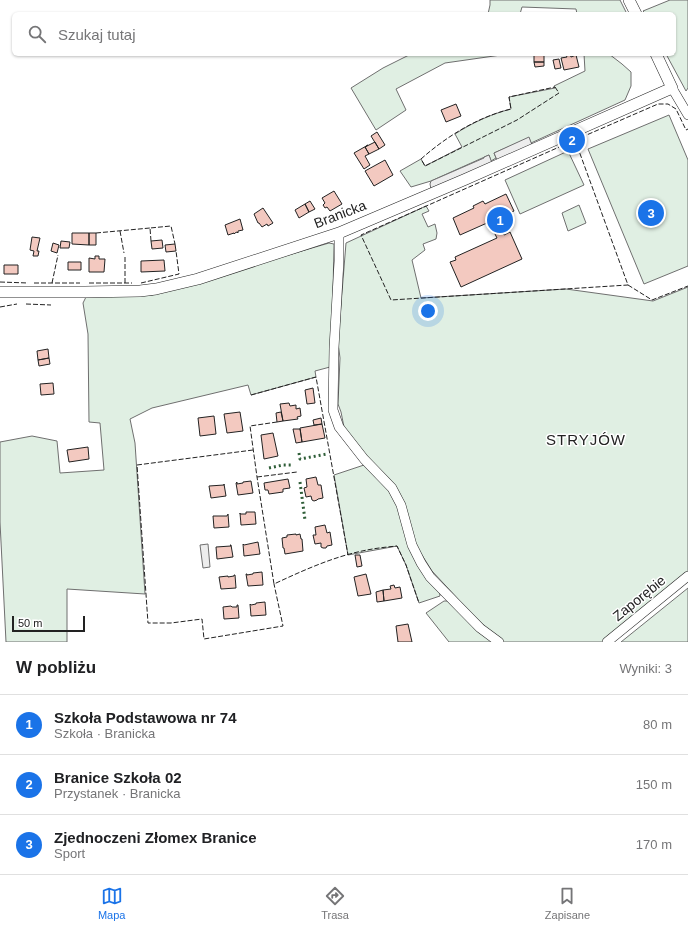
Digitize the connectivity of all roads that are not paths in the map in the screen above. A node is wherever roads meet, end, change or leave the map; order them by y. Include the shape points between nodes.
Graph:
1 (629, 0) edge
2 (635, 12) edge
3 (657, 56) edge
4 (672, 88) junction
5 (688, 115) edge
6 (339, 233) junction
7 (0, 292) edge
8 (688, 576) edge
9 (498, 642) edge
10 (607, 642) edge

1 - 2 street
3 - 4 street
4 - 5 street
4 - 6 street, Branicka
6 - 7 street, Branicka via 198,279 156,289 112,292
6 - 9 street via 333,410 339,427 364,459 392,488 401,505 412,545 430,576 480,628
8 - 10 street, Zaporębie

